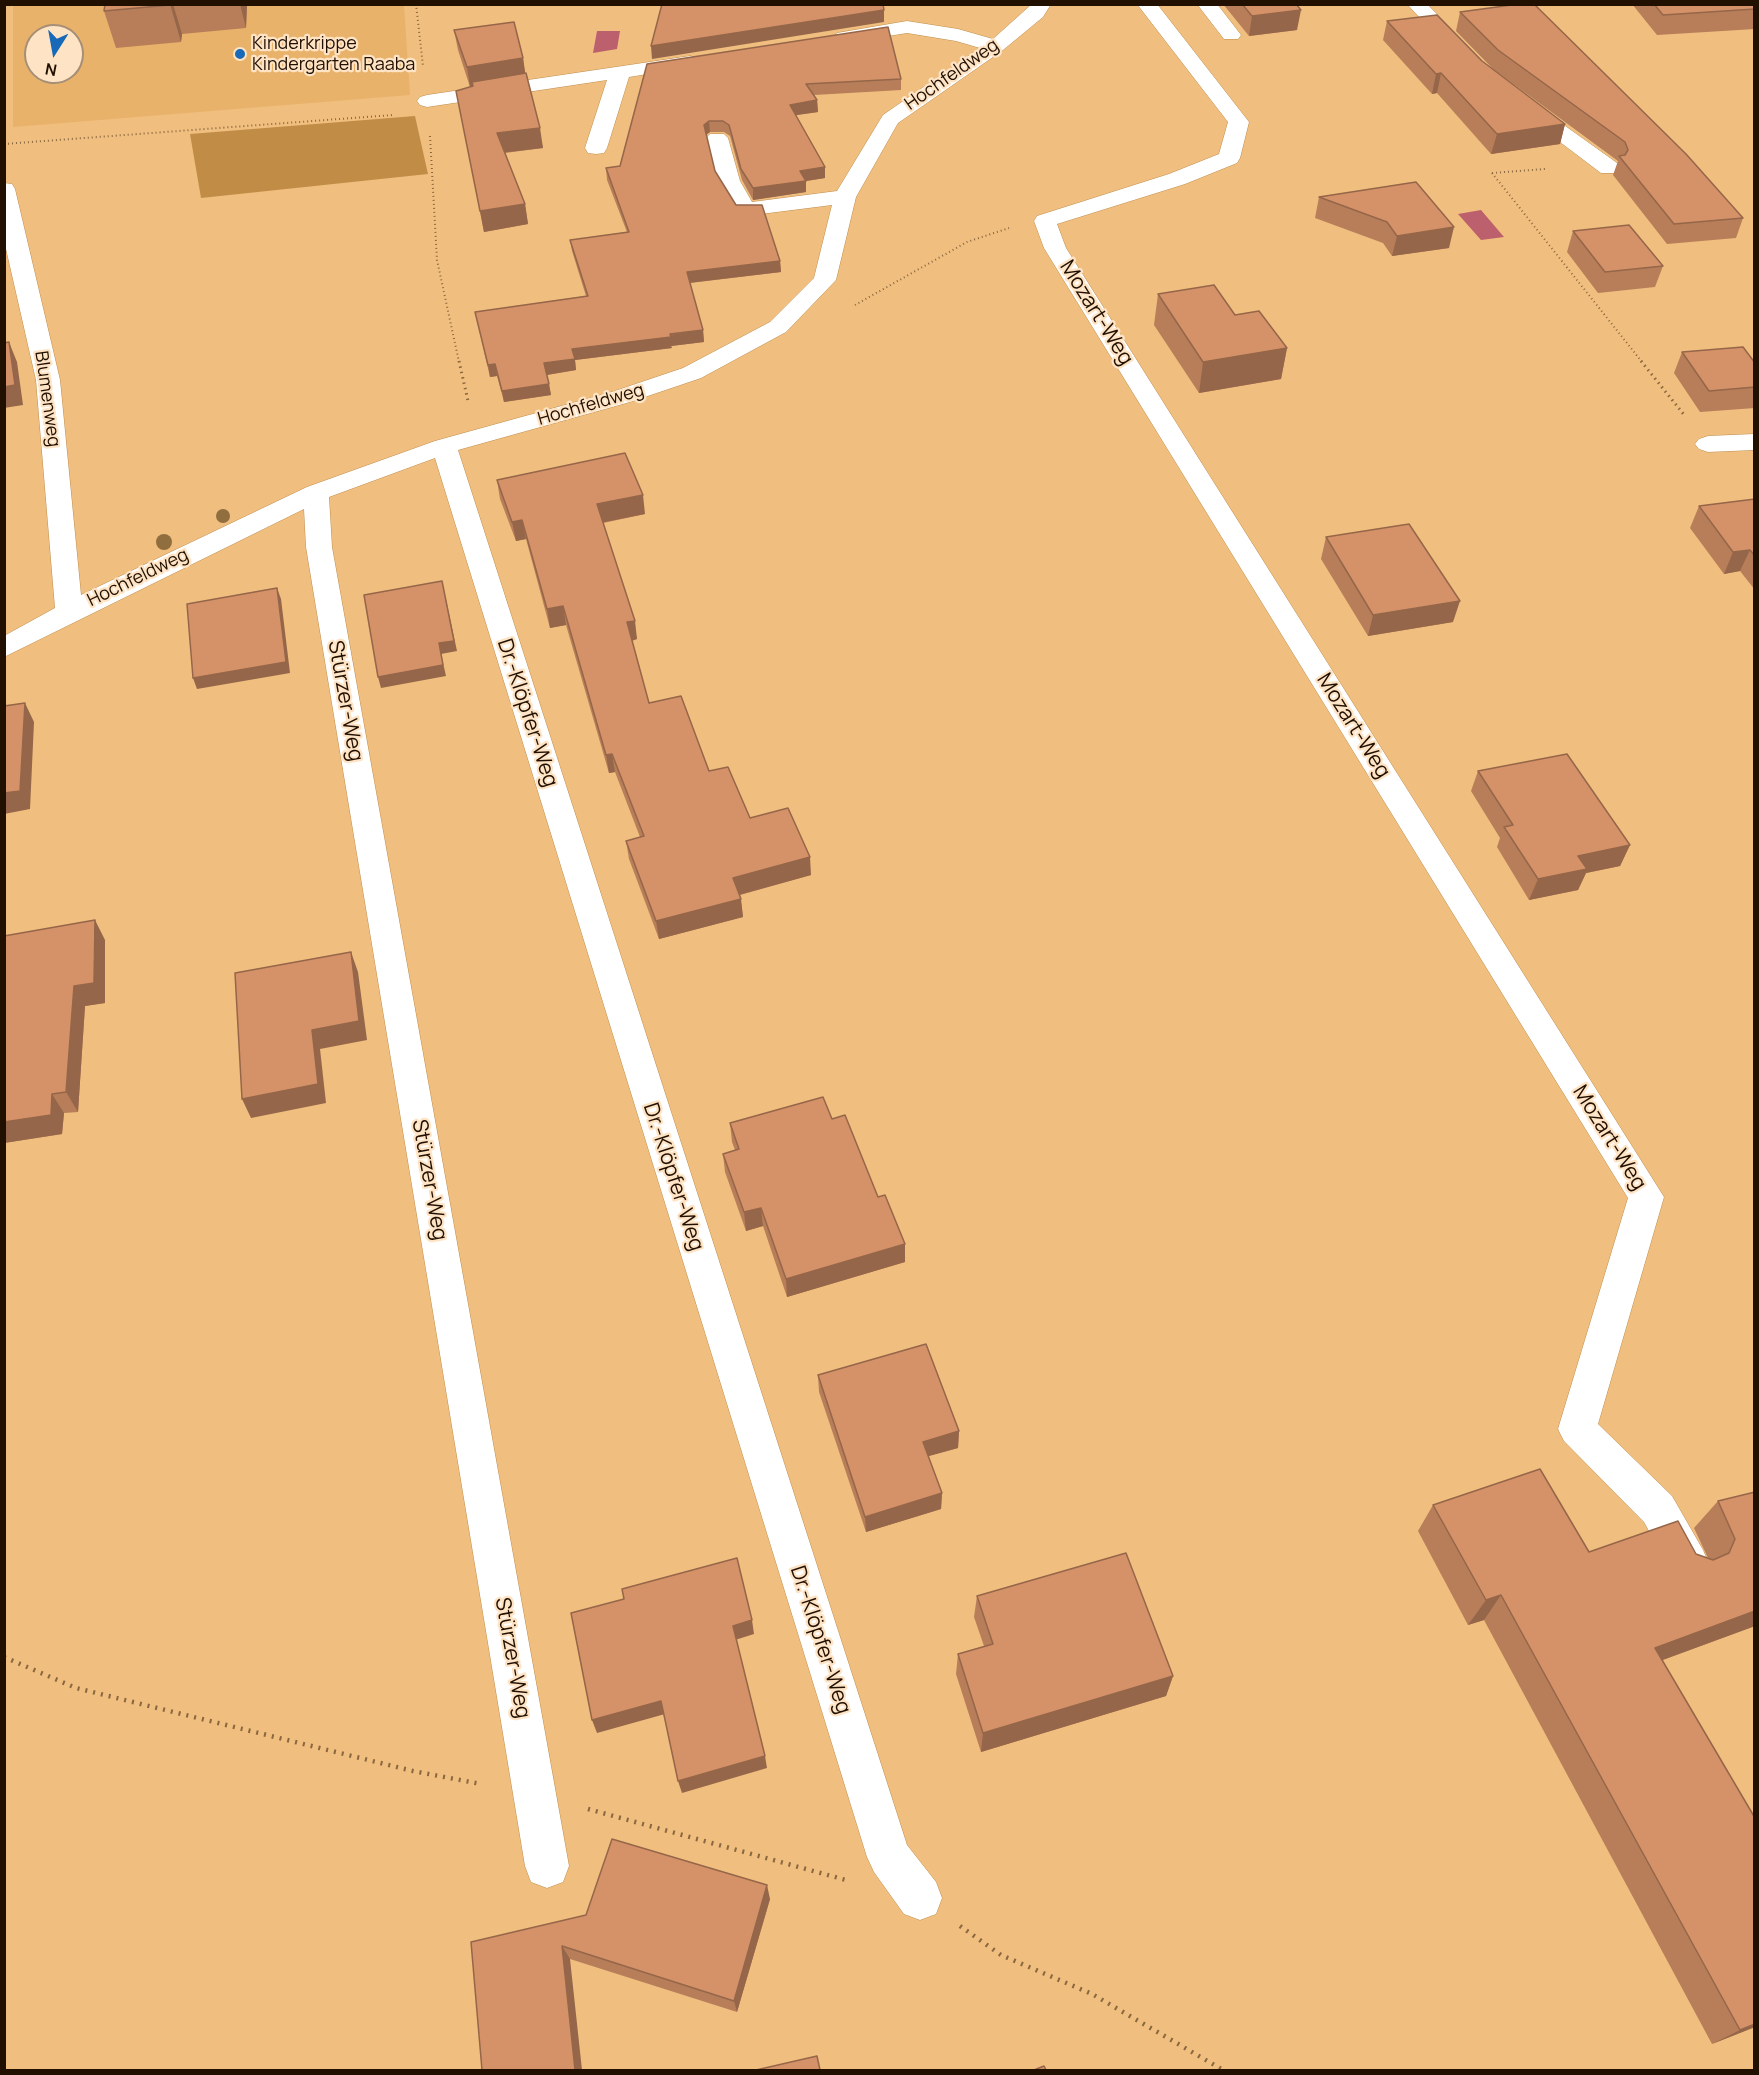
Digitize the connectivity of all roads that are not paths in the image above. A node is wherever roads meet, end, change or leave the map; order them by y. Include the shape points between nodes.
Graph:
1 (1042, 4) edge
2 (1146, 4) edge
3 (1206, 4) edge
4 (1416, 4) edge
5 (1231, 35) dead end
6 (826, 40) edge
7 (996, 46) junction
8 (712, 58) edge
9 (1470, 59) edge
10 (620, 73) junction
11 (1510, 94) edge
12 (428, 107) road end
13 (717, 138) dead end
14 (596, 148) dead end
15 (1609, 168) dead end
16 (4, 189) edge
17 (845, 197) junction
18 (1755, 442) edge
19 (1708, 444) road end
20 (444, 446) junction
21 (316, 493) junction
22 (69, 612) junction
23 (4, 648) edge
24 (1689, 1564) edge
25 (548, 1866) dead end
26 (920, 1898) dead end

1 - 7 street, Hochfeldweg
2 - 24 street, Mozart-Weg via 1239,122 1229,158 1177,179 1045,221 1067,268 1646,1197 1577,1430 1658,1509
3 - 5 street
4 - 9 street
6 - 7 street via 907,27
7 - 17 street, Hochfeldweg via 890,119
8 - 10 street
10 - 12 street
10 - 14 street
11 - 15 street
13 - 17 street via 729,181 745,209
16 - 22 street, Blumenweg via 48,380
17 - 20 street, Hochfeldweg via 825,280 778,327 692,373
18 - 19 street
20 - 21 street, Hochfeldweg
20 - 26 street, Dr.-Klöpfer-Weg via 889,1857
21 - 22 street, Hochfeldweg
21 - 25 street, Stürzer-Weg via 321,559
22 - 23 street, Hochfeldweg

